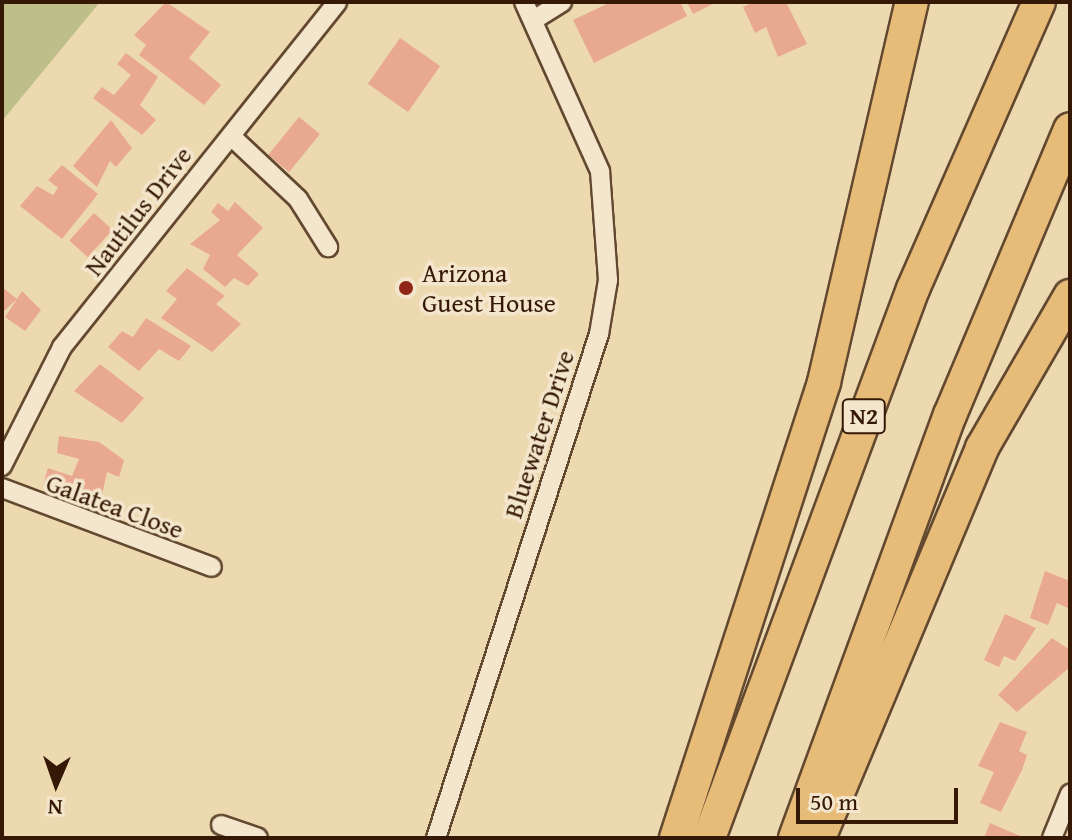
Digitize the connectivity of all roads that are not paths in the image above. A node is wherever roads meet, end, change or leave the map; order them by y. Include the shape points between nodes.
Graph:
1 (337, 2) edge
2 (524, 2) edge
3 (562, 2) edge
4 (912, 2) edge
5 (1039, 2) edge
6 (535, 19) junction
7 (1070, 129) edge
8 (231, 136) junction
9 (328, 247) dead end
10 (1070, 296) edge
11 (2, 466) edge
12 (2, 488) edge
13 (212, 567) dead end
14 (1070, 794) edge
15 (221, 825) dead end
16 (258, 838) edge
17 (436, 838) edge
18 (676, 838) edge
19 (709, 838) edge
20 (795, 838) edge
21 (819, 838) edge
22 (1052, 838) edge

1 - 8 street, Nautilus Drive
2 - 6 street, Bluewater Drive
3 - 6 street
4 - 18 highway via 824,382
5 - 19 highway, N2 via 913,289
6 - 17 street, Bluewater Drive via 600,171 608,280 599,334
7 - 20 highway via 950,415
8 - 9 street via 298,199
8 - 11 street, Nautilus Drive via 50,365
10 - 21 highway via 982,448
12 - 13 street, Galatea Close
14 - 22 street
15 - 16 street

